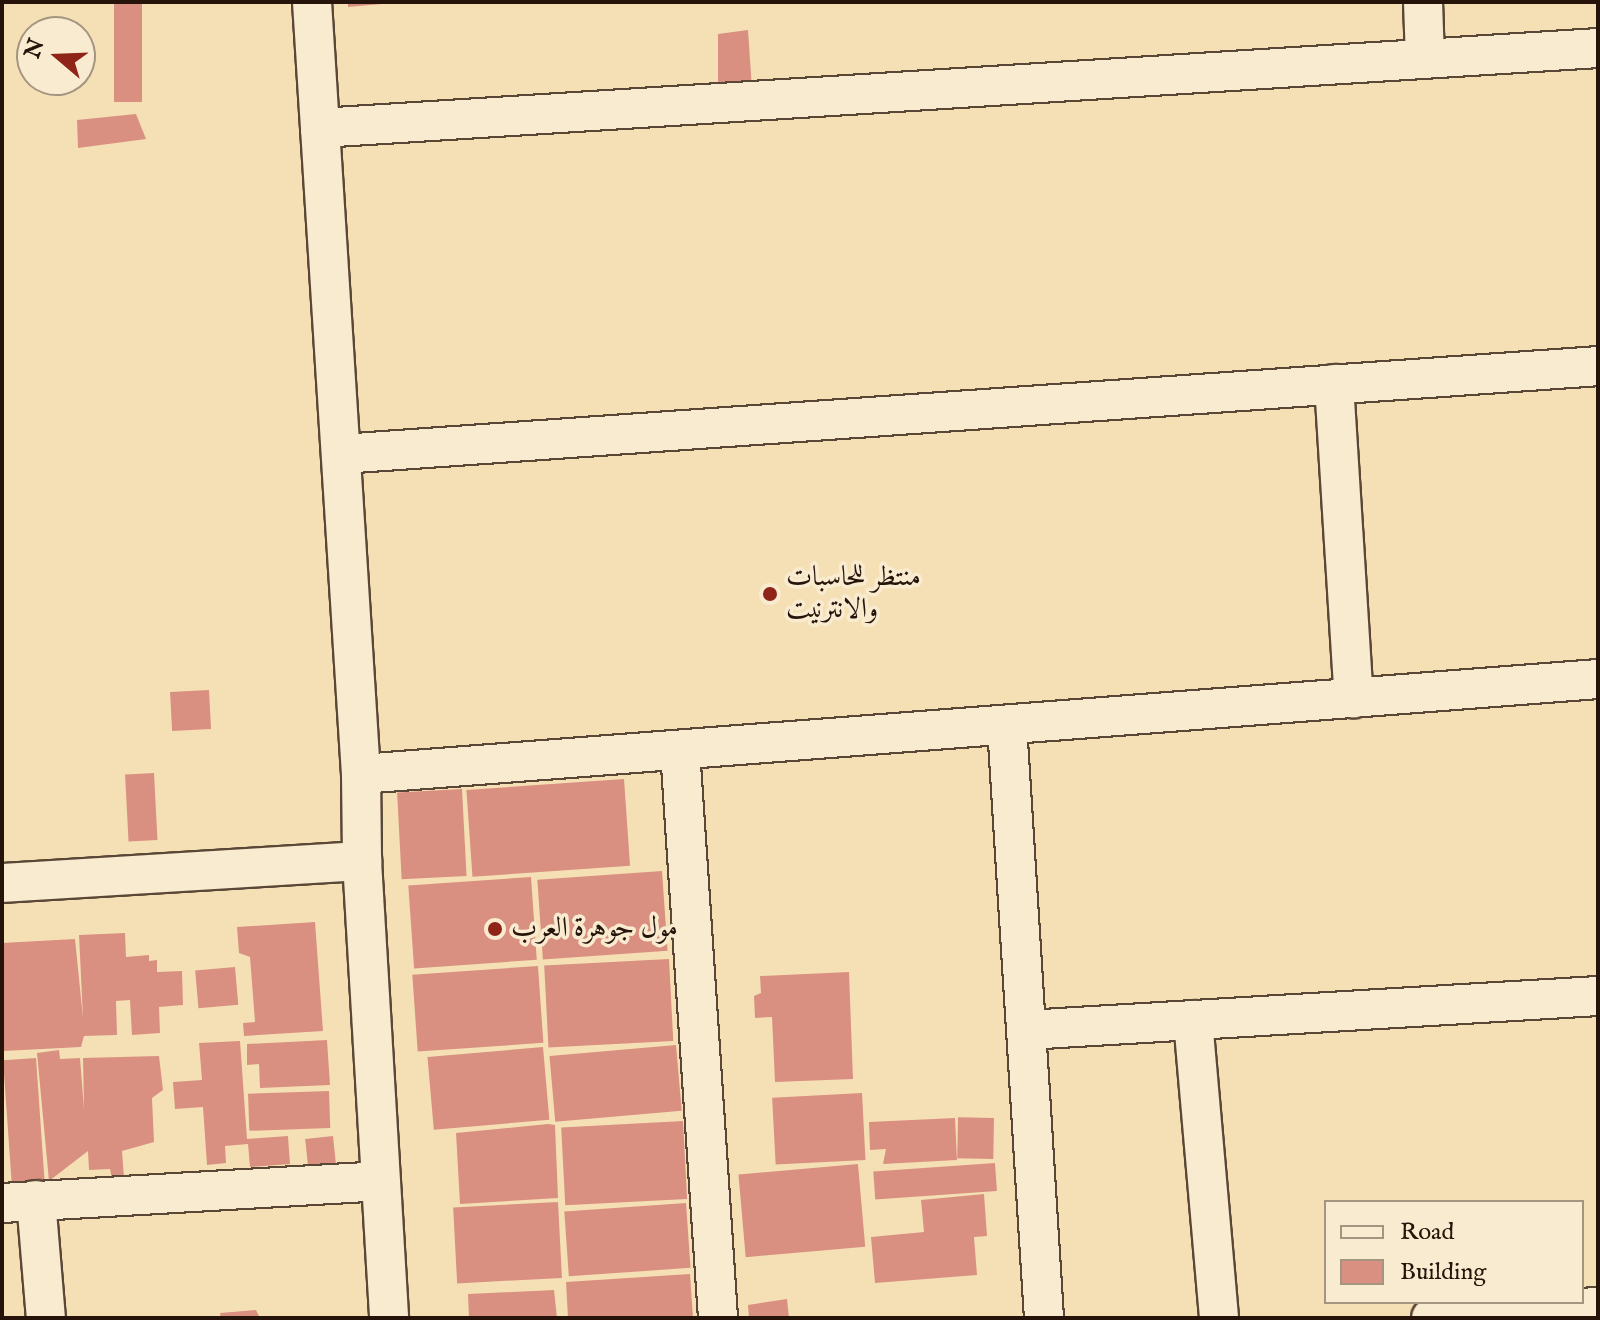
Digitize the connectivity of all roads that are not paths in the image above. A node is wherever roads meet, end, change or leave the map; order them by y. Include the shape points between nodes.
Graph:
1 (312, 2) edge
2 (1423, 2) edge
3 (1598, 48) edge
4 (1425, 59) junction
5 (320, 128) junction
6 (1598, 366) edge
7 (1334, 384) junction
8 (341, 454) junction
9 (1598, 679) edge
10 (1354, 698) junction
11 (1007, 725) junction
12 (680, 750) junction
13 (361, 774) junction
14 (362, 861) junction
15 (2, 883) edge
16 (1598, 996) edge
17 (1193, 1020) junction
18 (1026, 1030) junction
19 (380, 1181) junction
20 (19, 1201) edge
21 (1598, 1307) edge
22 (46, 1318) edge
23 (389, 1318) edge
24 (718, 1318) edge
25 (1044, 1318) edge
26 (1219, 1318) edge
27 (1431, 1318) edge

1 - 5 street
2 - 4 street
3 - 4 street
4 - 5 street
5 - 8 street
6 - 7 street
7 - 8 street
7 - 10 street
8 - 13 street
9 - 10 street
10 - 11 street
11 - 12 street
11 - 18 street
12 - 13 street
12 - 24 street
13 - 14 street
14 - 15 street
14 - 19 street
16 - 17 street
17 - 18 street
17 - 26 street
18 - 25 street
19 - 20 street
19 - 23 street
20 - 22 street
21 - 27 street

